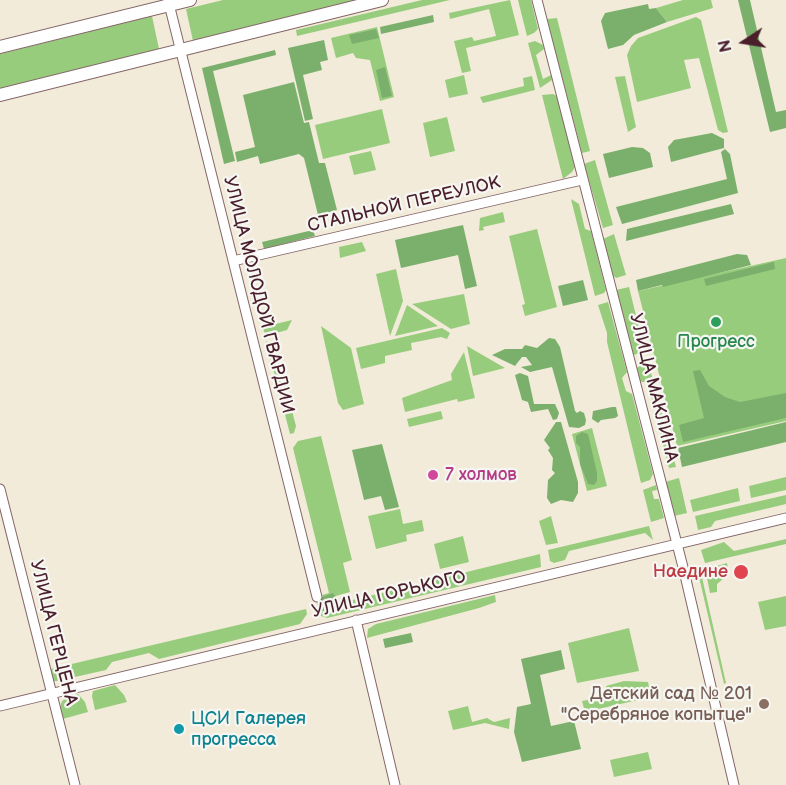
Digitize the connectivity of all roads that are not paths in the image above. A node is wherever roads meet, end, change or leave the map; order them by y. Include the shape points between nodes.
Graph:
1 (190, 0) edge
2 (382, 0) edge
3 (537, 0) edge
4 (169, 2) edge
5 (0, 46) edge
6 (180, 49) junction
7 (0, 95) edge
8 (582, 180) junction
9 (233, 261) junction
10 (0, 489) edge
11 (786, 518) edge
12 (676, 543) junction
13 (317, 597) dead end
14 (356, 620) junction
15 (50, 694) junction
16 (0, 706) edge
17 (75, 785) edge
18 (395, 785) edge
19 (734, 785) edge

1 - 4 main road
2 - 6 main road
3 - 8 street, УЛИЦА МАКЛИНА
4 - 5 main road
4 - 6 street, УЛИЦА МОЛОДОЙ ГВАРДИИ
6 - 7 main road
6 - 9 street, УЛИЦА МОЛОДОЙ ГВАРДИИ
8 - 9 street, СТАЛЬНОЙ ПЕРЕУЛОК
8 - 12 street, УЛИЦА МАКЛИНА
9 - 13 street, УЛИЦА МОЛОДОЙ ГВАРДИИ
10 - 15 street, УЛИЦА ГЕРЦЕНА
11 - 12 street, УЛИЦА ГОРЬКОГО
12 - 14 street, УЛИЦА ГОРЬКОГО
12 - 19 street, УЛИЦА МАКЛИНА
14 - 15 street, УЛИЦА ГОРЬКОГО
14 - 18 street
15 - 16 street, УЛИЦА ГОРЬКОГО
15 - 17 street, УЛИЦА ГЕРЦЕНА

